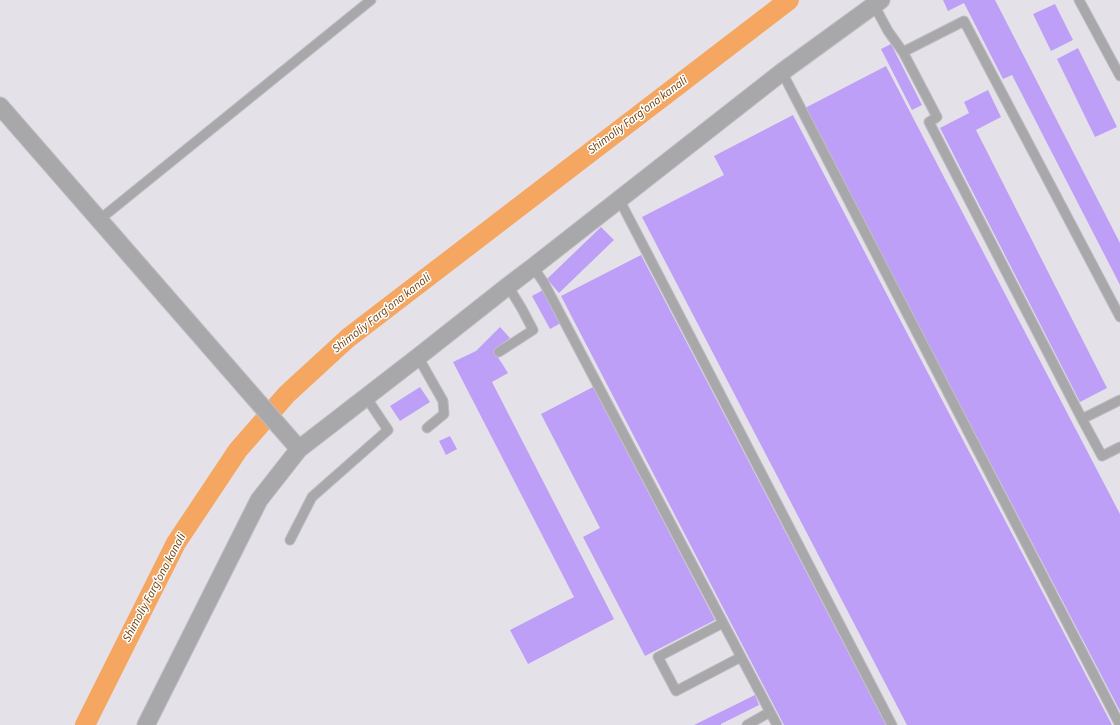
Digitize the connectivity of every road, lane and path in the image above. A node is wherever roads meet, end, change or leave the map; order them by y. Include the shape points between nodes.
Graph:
1 (371, 0) edge
2 (1079, 0) edge
3 (878, 3) edge
4 (903, 52) junction
5 (782, 72) junction
6 (1120, 76) edge
7 (0, 106) edge
8 (619, 199) junction
9 (99, 220) junction
10 (533, 268) junction
11 (508, 286) junction
12 (1120, 317) edge
13 (499, 352) dead end
14 (418, 357) junction
15 (366, 397) junction
16 (1120, 400) edge
17 (1082, 419) junction
18 (427, 428) dead end
19 (296, 445) junction
20 (1120, 447) edge
21 (290, 540) dead end
22 (723, 623) junction
23 (741, 657) junction
24 (770, 712) junction
25 (146, 725) edge
26 (747, 725) edge
27 (777, 725) edge
28 (892, 725) edge
29 (1120, 725) edge

1 - 9 lane
2 - 6 lane
3 - 4 lane via 888,31
3 - 5 street
4 - 12 lane via 964,21
4 - 17 lane via 937,118 929,122
5 - 8 street
5 - 29 lane
7 - 9 street
8 - 10 street
8 - 28 lane
9 - 19 street
10 - 11 street
10 - 22 lane via 544,283
11 - 13 lane via 534,330
11 - 14 street
14 - 15 street
14 - 18 lane via 443,401 444,414
15 - 19 street
15 - 21 lane via 388,430 312,497
16 - 17 lane
17 - 20 lane via 1102,456
19 - 25 street via 259,500
22 - 23 lane
22 - 23 lane via 658,657 676,691
23 - 24 lane
24 - 26 lane
24 - 27 lane

